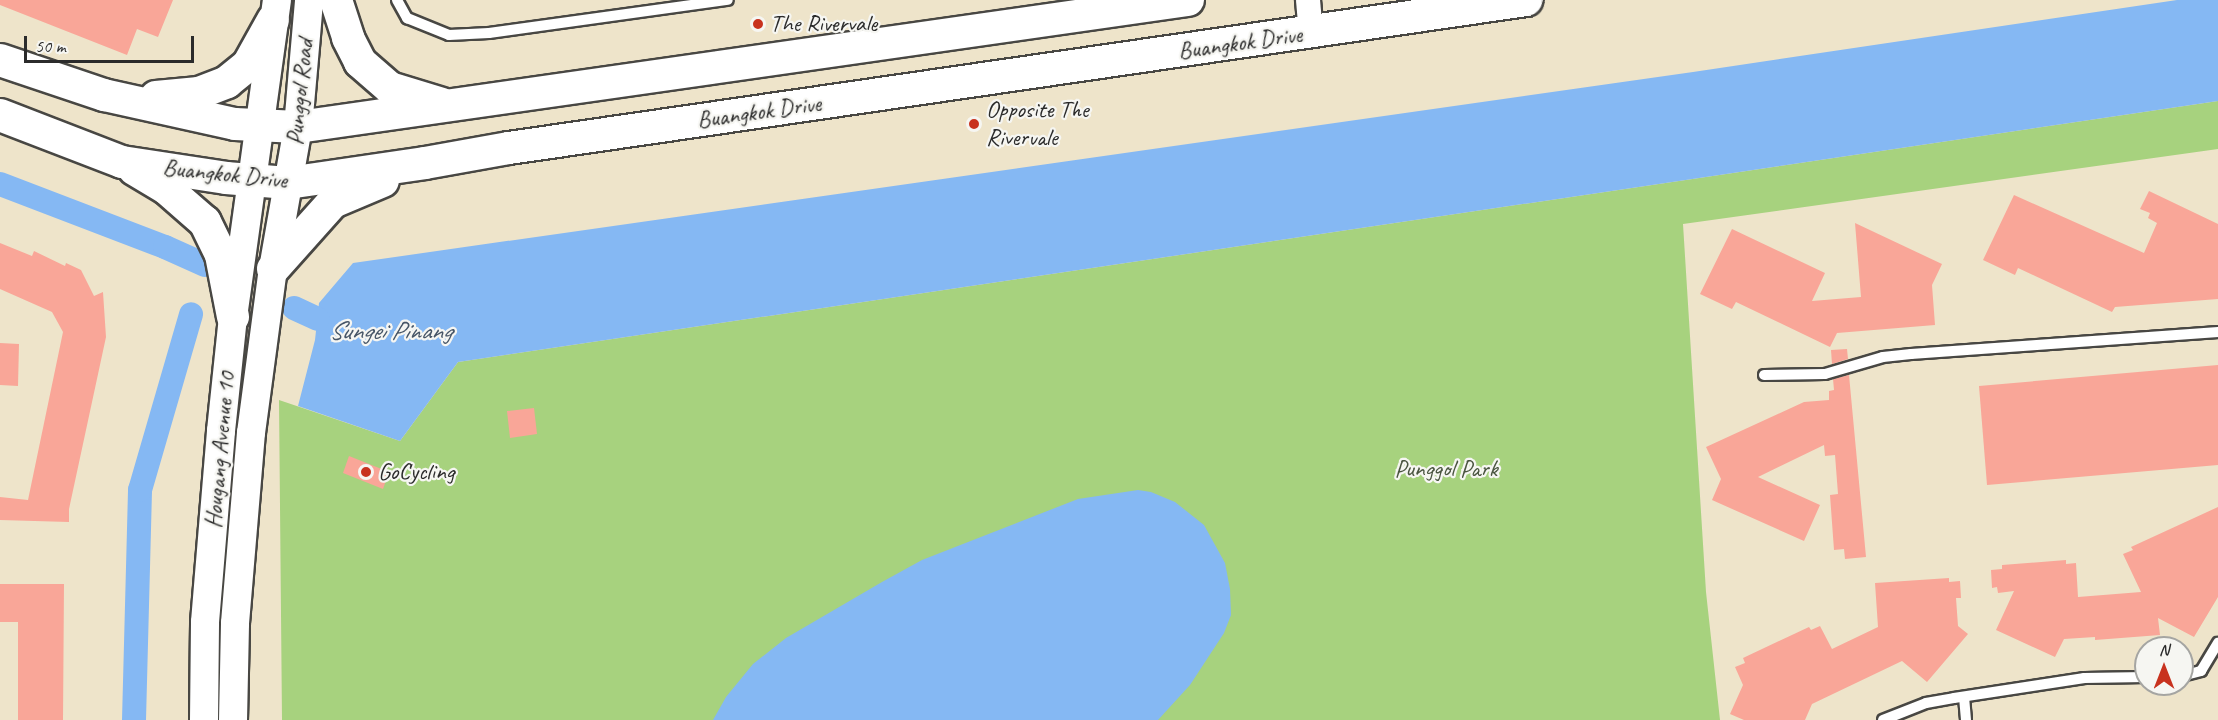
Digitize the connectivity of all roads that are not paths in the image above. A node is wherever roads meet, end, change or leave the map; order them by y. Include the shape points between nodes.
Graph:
1 (309, 0) edge
2 (336, 0) edge
3 (397, 0) edge
4 (728, 0) edge
5 (1188, 0) edge
6 (1308, 0) edge
7 (1526, 0) edge
8 (275, 10) edge
9 (1311, 33) junction
10 (0, 60) edge
11 (104, 95) junction
12 (451, 107) junction
13 (0, 115) edge
14 (261, 127) junction
15 (298, 127) junction
16 (122, 162) junction
17 (425, 163) junction
18 (253, 181) junction
19 (288, 183) junction
20 (273, 269) junction
21 (233, 316) junction
22 (2218, 332) edge
23 (1764, 375) dead end
24 (2218, 643) edge
25 (2194, 673) edge
26 (2134, 677) edge
27 (1964, 697) junction
28 (204, 720) edge
29 (233, 720) edge
30 (1883, 720) edge
31 (1966, 720) edge

1 - 15 main road, Punggol Road
2 - 12 main road via 360,62 390,88
3 - 4 lane via 407,18 449,35
5 - 12 main road, Buangkok Drive
6 - 9 street
7 - 9 main road, Buangkok Drive
8 - 11 main road via 248,65 227,82 199,93 154,97
8 - 14 main road, Punggol Road
9 - 17 main road, Buangkok Drive
10 - 11 main road, Buangkok Drive
11 - 14 main road, Buangkok Drive
12 - 15 main road, Buangkok Drive
13 - 16 main road, Buangkok Drive
14 - 15 main road, Buangkok Drive
14 - 18 main road, Punggol Road
15 - 19 main road, Punggol Road
16 - 18 main road, Buangkok Drive
16 - 21 main road via 167,189 205,222 221,255
17 - 19 main road, Buangkok Drive
17 - 20 main road via 333,202
18 - 19 main road, Buangkok Drive
18 - 21 main road, Hougang Avenue 10
19 - 20 main road, Hougang Avenue 10
20 - 29 main road, Hougang Avenue 10 via 251,433 235,623
21 - 28 main road, Hougang Avenue 10 via 205,622
22 - 23 lane via 1911,354 1883,357 1825,374
24 - 25 lane via 2201,671
26 - 27 lane via 2084,678
27 - 30 lane via 1926,703
27 - 31 lane

